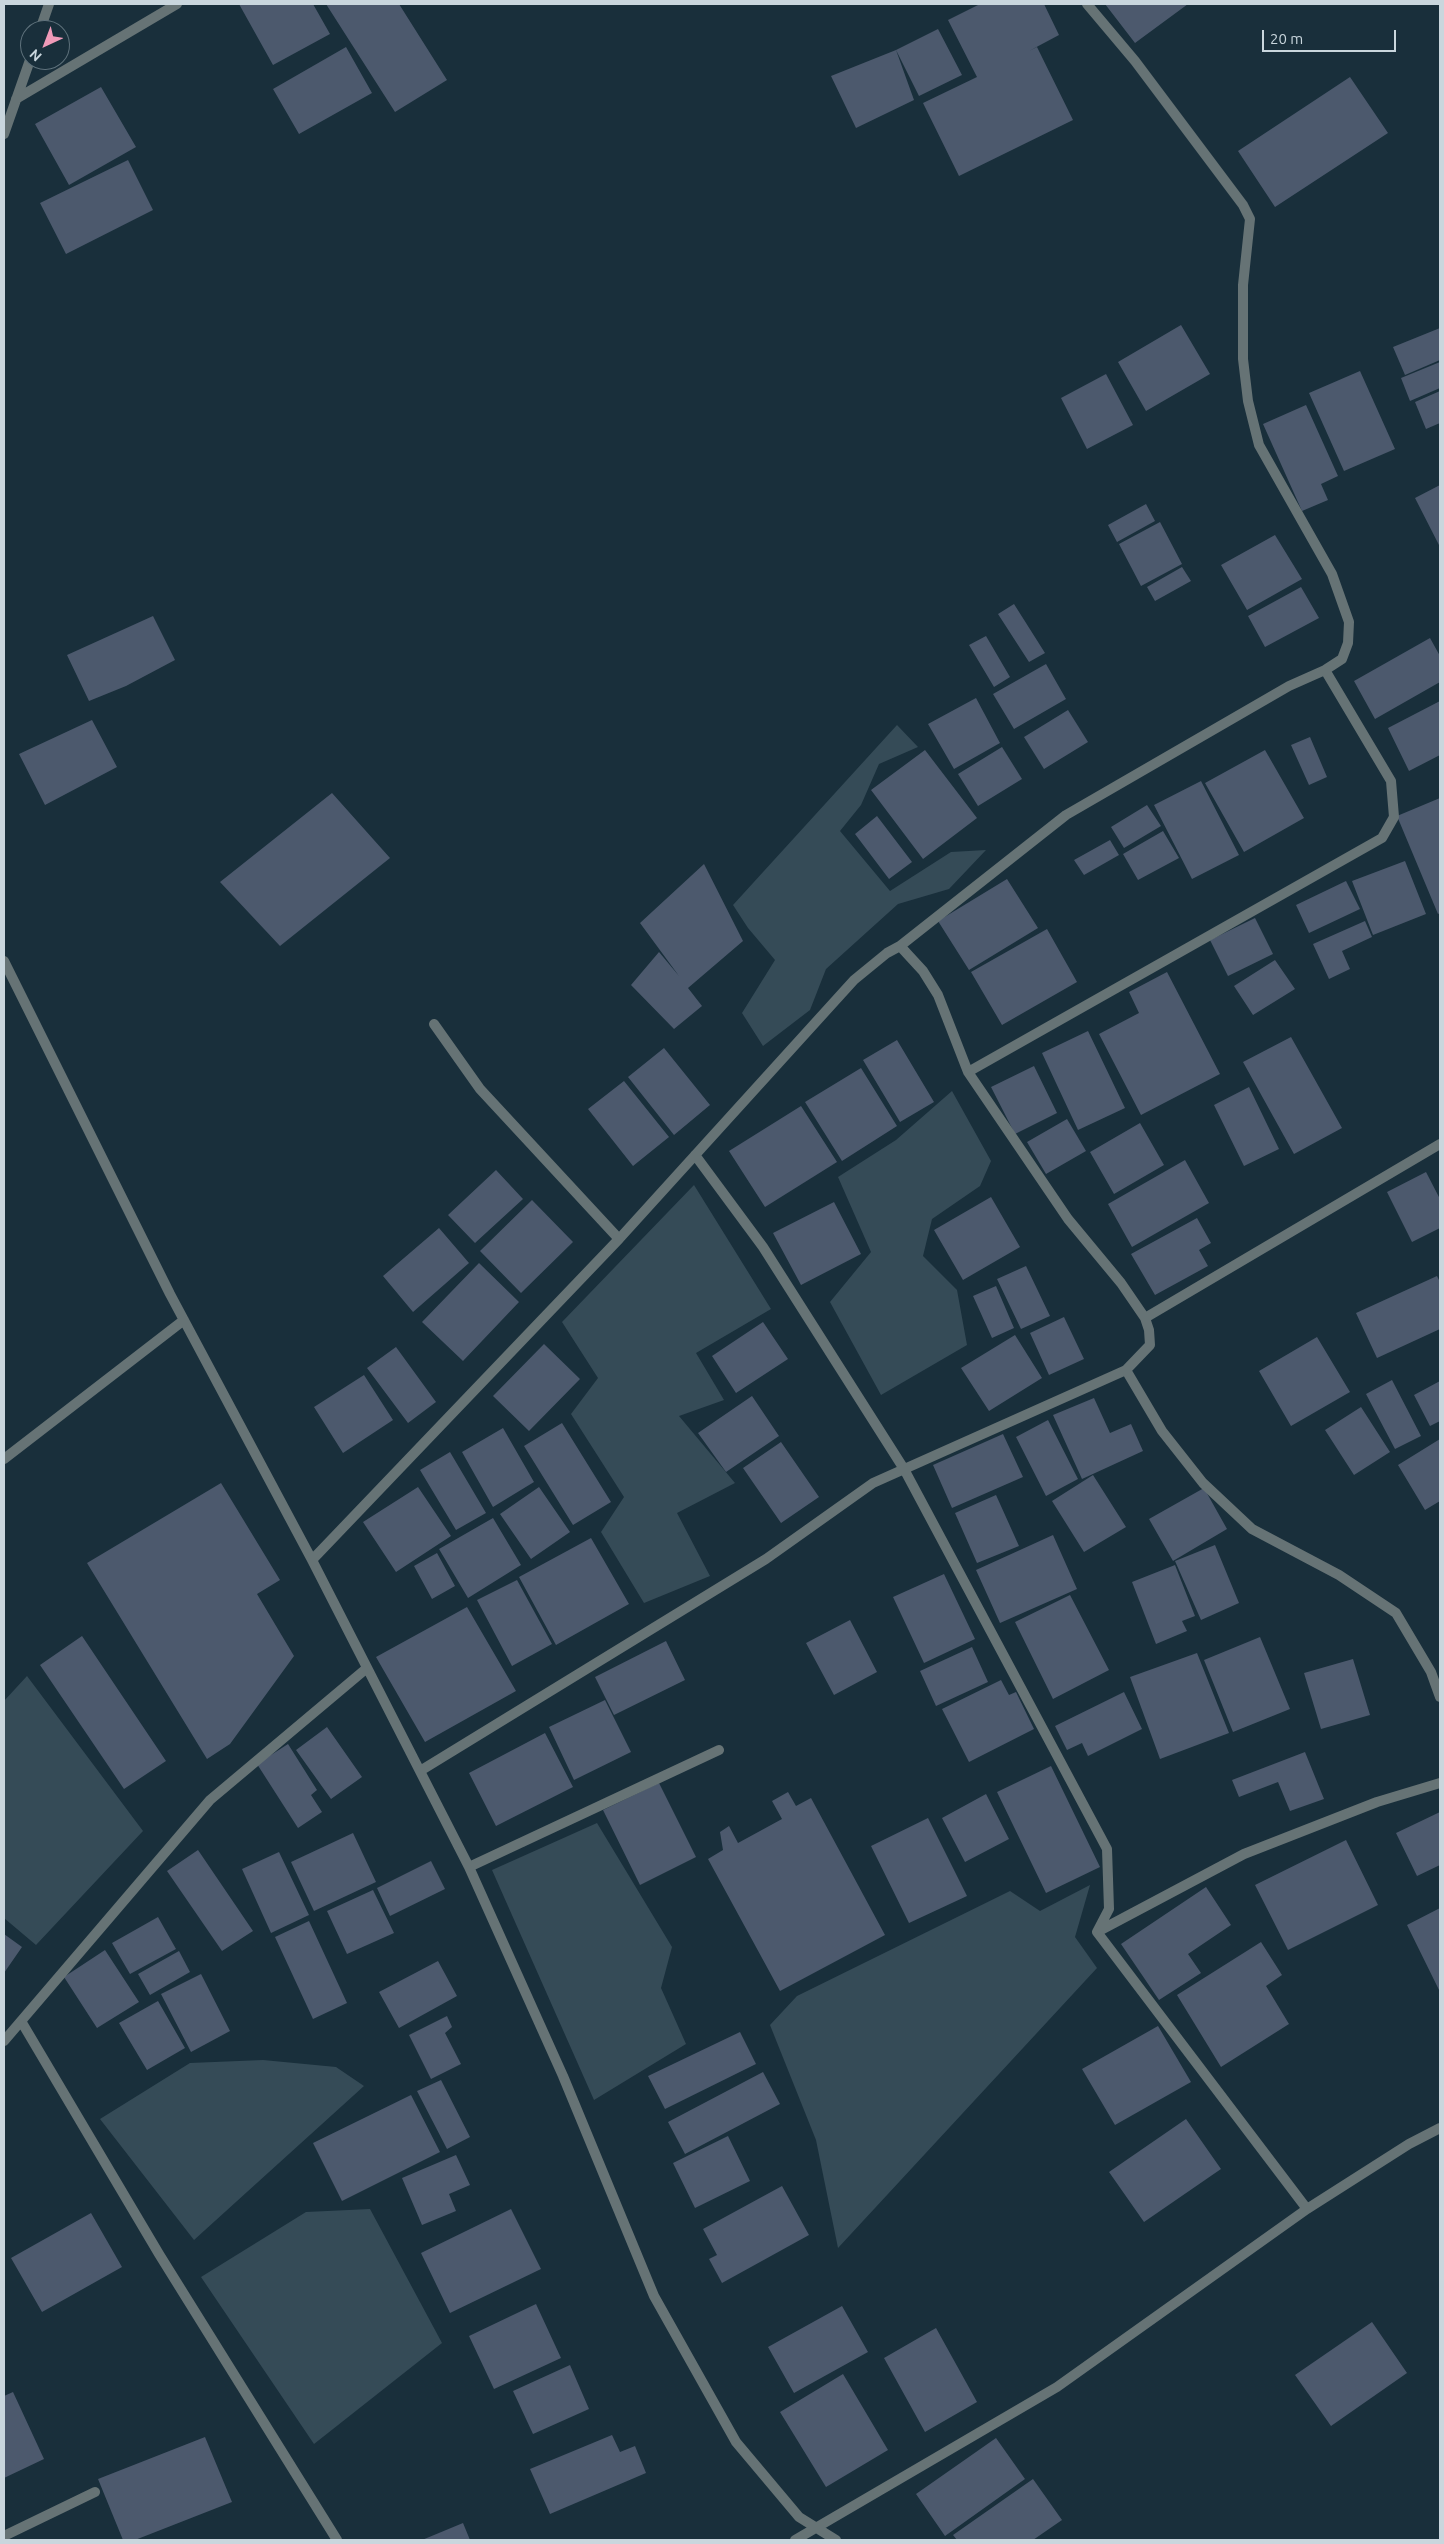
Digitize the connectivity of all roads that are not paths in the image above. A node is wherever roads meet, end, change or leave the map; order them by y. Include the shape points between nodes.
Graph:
1 (50, 4) edge
2 (177, 4) edge
3 (1087, 4) edge
4 (44, 20) edge
5 (26, 70) edge
6 (16, 99) junction
7 (4, 134) edge
8 (1325, 670) junction
9 (900, 946) junction
10 (4, 961) edge
11 (434, 1024) dead end
12 (968, 1072) junction
13 (1440, 1144) edge
14 (695, 1155) junction
15 (619, 1239) junction
16 (1144, 1318) junction
17 (184, 1320) junction
18 (1126, 1370) junction
19 (4, 1459) edge
20 (904, 1469) junction
21 (312, 1560) junction
22 (367, 1668) junction
23 (1440, 1697) edge
24 (719, 1750) dead end
25 (420, 1771) junction
26 (1440, 1783) edge
27 (469, 1867) junction
28 (1097, 1932) junction
29 (21, 2022) junction
30 (4, 2041) edge
31 (1440, 2128) edge
32 (1307, 2209) junction
33 (95, 2492) dead end
34 (817, 2529) junction
35 (4, 2536) edge
36 (338, 2540) edge
37 (795, 2540) edge
38 (836, 2540) edge

1 - 4 street
2 - 6 street
3 - 8 street via 1135,61 1243,205 1250,219 1243,294 1243,359 1248,401 1259,445 1332,574 1349,622 1348,643 1342,659
5 - 6 street
6 - 7 street
8 - 9 street via 1289,686 1066,815
8 - 12 street via 1392,781 1394,817 1382,838
9 - 12 street via 938,995
9 - 14 street via 886,953 854,980
10 - 17 street
11 - 15 street via 480,1089
12 - 16 street via 1068,1219 1121,1283
13 - 16 street
14 - 15 street
14 - 20 street via 763,1247
15 - 21 street
16 - 18 street via 1150,1345
17 - 19 street
17 - 21 street
18 - 20 street
18 - 23 street via 1162,1431 1203,1483 1252,1529 1338,1575 1396,1613 1431,1672
20 - 25 street via 873,1483 766,1559
20 - 28 street via 1107,1849 1109,1909
21 - 22 street
22 - 25 street
22 - 29 street via 210,1800
24 - 27 street
25 - 27 street
26 - 28 street via 1377,1802 1244,1854
27 - 34 street via 563,2076 654,2296 736,2442 799,2517
28 - 32 street
29 - 30 street
29 - 36 street via 159,2254
31 - 32 street
32 - 34 street via 1057,2386
33 - 35 street
34 - 37 street
34 - 38 street

